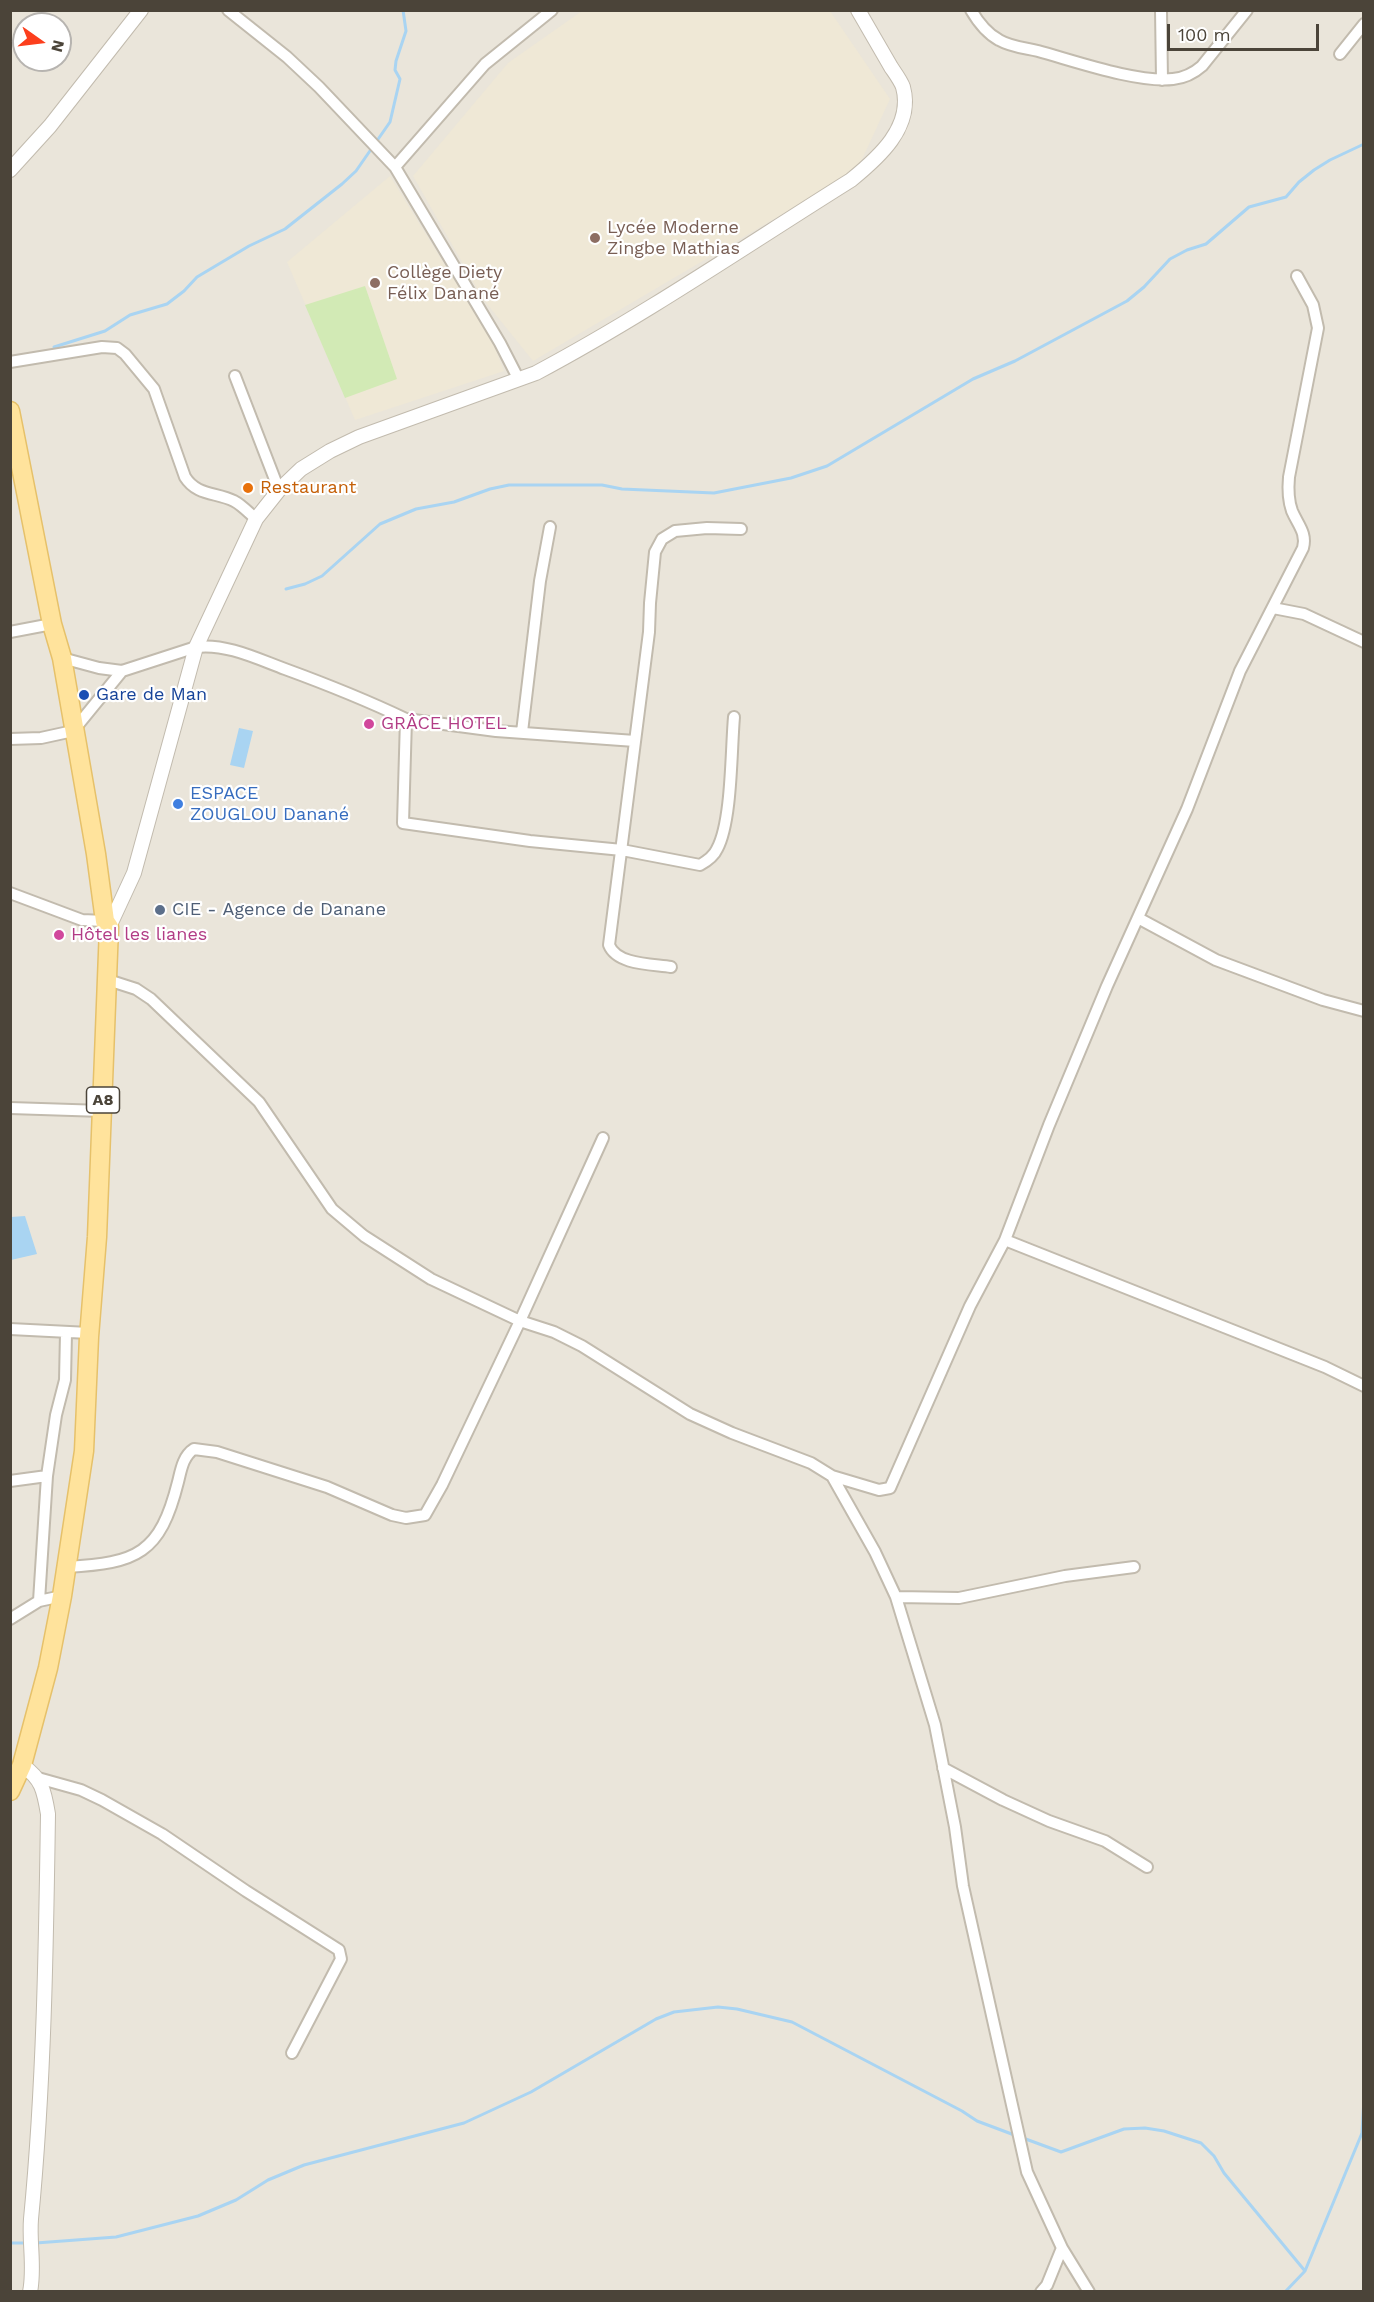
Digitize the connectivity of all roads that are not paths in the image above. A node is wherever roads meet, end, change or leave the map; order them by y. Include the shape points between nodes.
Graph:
1 (141, 10) edge
2 (228, 10) edge
3 (552, 10) edge
4 (858, 10) edge
5 (970, 10) edge
6 (1161, 10) edge
7 (1247, 10) edge
8 (1364, 24) edge
9 (1340, 54) dead end
10 (1162, 80) junction
11 (395, 166) junction
12 (10, 170) edge
13 (1297, 276) dead end
14 (10, 362) edge
15 (235, 376) dead end
16 (518, 378) junction
17 (10, 411) edge
18 (279, 490) junction
19 (256, 519) junction
20 (550, 527) dead end
21 (741, 529) dead end
22 (1273, 608) junction
23 (52, 624) junction
24 (10, 632) edge
25 (1364, 642) edge
26 (196, 647) junction
27 (62, 658) junction
28 (122, 670) junction
29 (734, 717) dead end
30 (406, 720) junction
31 (74, 731) junction
32 (522, 732) junction
33 (10, 739) edge
34 (635, 741) junction
35 (622, 850) junction
36 (10, 893) edge
37 (1138, 918) junction
38 (107, 924) junction
39 (671, 967) dead end
40 (108, 980) junction
41 (1364, 1011) edge
42 (10, 1108) edge
43 (103, 1111) junction
44 (603, 1138) dead end
45 (1005, 1240) junction
46 (520, 1321) junction
47 (10, 1329) edge
48 (66, 1333) junction
49 (89, 1333) junction
50 (1364, 1386) edge
51 (47, 1476) junction
52 (832, 1476) junction
53 (10, 1481) edge
54 (67, 1567) junction
55 (1134, 1567) dead end
56 (62, 1596) junction
57 (896, 1598) junction
58 (39, 1601) junction
59 (10, 1619) edge
60 (22, 1765) junction
61 (943, 1768) junction
62 (38, 1778) junction
63 (10, 1791) edge
64 (1147, 1867) dead end
65 (292, 2053) dead end
66 (1062, 2248) junction
67 (30, 2292) edge
68 (1041, 2292) edge
69 (1089, 2292) edge

1 - 12 street via 50,126
2 - 11 street via 287,57
3 - 11 street via 485,64
4 - 16 street via 903,87 905,110 900,126 872,163 613,330 536,373
5 - 10 street via 990,35 1011,45
6 - 10 street
7 - 10 street via 1195,72
8 - 9 street
11 - 16 street
13 - 22 street via 1313,305 1318,328 1289,477 1289,498 1304,542
14 - 19 street via 117,348 154,389 190,486 234,501
15 - 18 street
16 - 18 street via 359,437 302,469
17 - 23 main road, A8
18 - 19 street
19 - 26 street
20 - 32 street
21 - 34 street via 680,530 669,533 657,544
22 - 25 street via 1305,614
22 - 37 street via 1240,671 1187,809
23 - 24 street
23 - 27 main road, A8
26 - 28 street
26 - 30 street via 218,647 254,657 355,695
26 - 38 street via 134,873
27 - 28 street
27 - 31 main road, A8
28 - 31 street
29 - 35 street via 728,801 715,853 700,865
30 - 32 street
30 - 35 street via 403,823
31 - 33 street
31 - 38 main road, A8
32 - 34 street
34 - 35 street
35 - 39 street via 611,919 611,951 621,958
36 - 38 street via 82,920
37 - 41 street via 1216,960
37 - 45 street via 1049,1125
38 - 40 main road, A8
40 - 43 main road, A8
40 - 46 street via 136,989 151,999 259,1102 343,1220 431,1279
42 - 43 street
43 - 49 main road, A8
44 - 46 street
45 - 50 street
45 - 52 street via 970,1306 890,1488 879,1490
46 - 52 street via 574,1342 690,1414 811,1463
46 - 54 street via 425,1515 392,1515 327,1487 217,1452 194,1449 184,1462 170,1512 141,1553 104,1565
47 - 48 street
48 - 49 street
48 - 51 street via 65,1380
49 - 54 main road, A8 via 84,1451
51 - 53 street
51 - 58 street
52 - 57 street
54 - 56 main road, A8
55 - 57 street via 1065,1576 959,1598
56 - 58 street
56 - 60 main road, A8
57 - 61 street via 935,1725
58 - 59 street
60 - 62 street
60 - 63 main road, A8
61 - 64 street via 1048,1821 1105,1841
61 - 66 street via 963,1886 1028,2172
62 - 65 street via 81,1790 162,1834 339,1950 341,1959
62 - 67 street via 48,1814 47,1916
66 - 68 street
66 - 69 street

